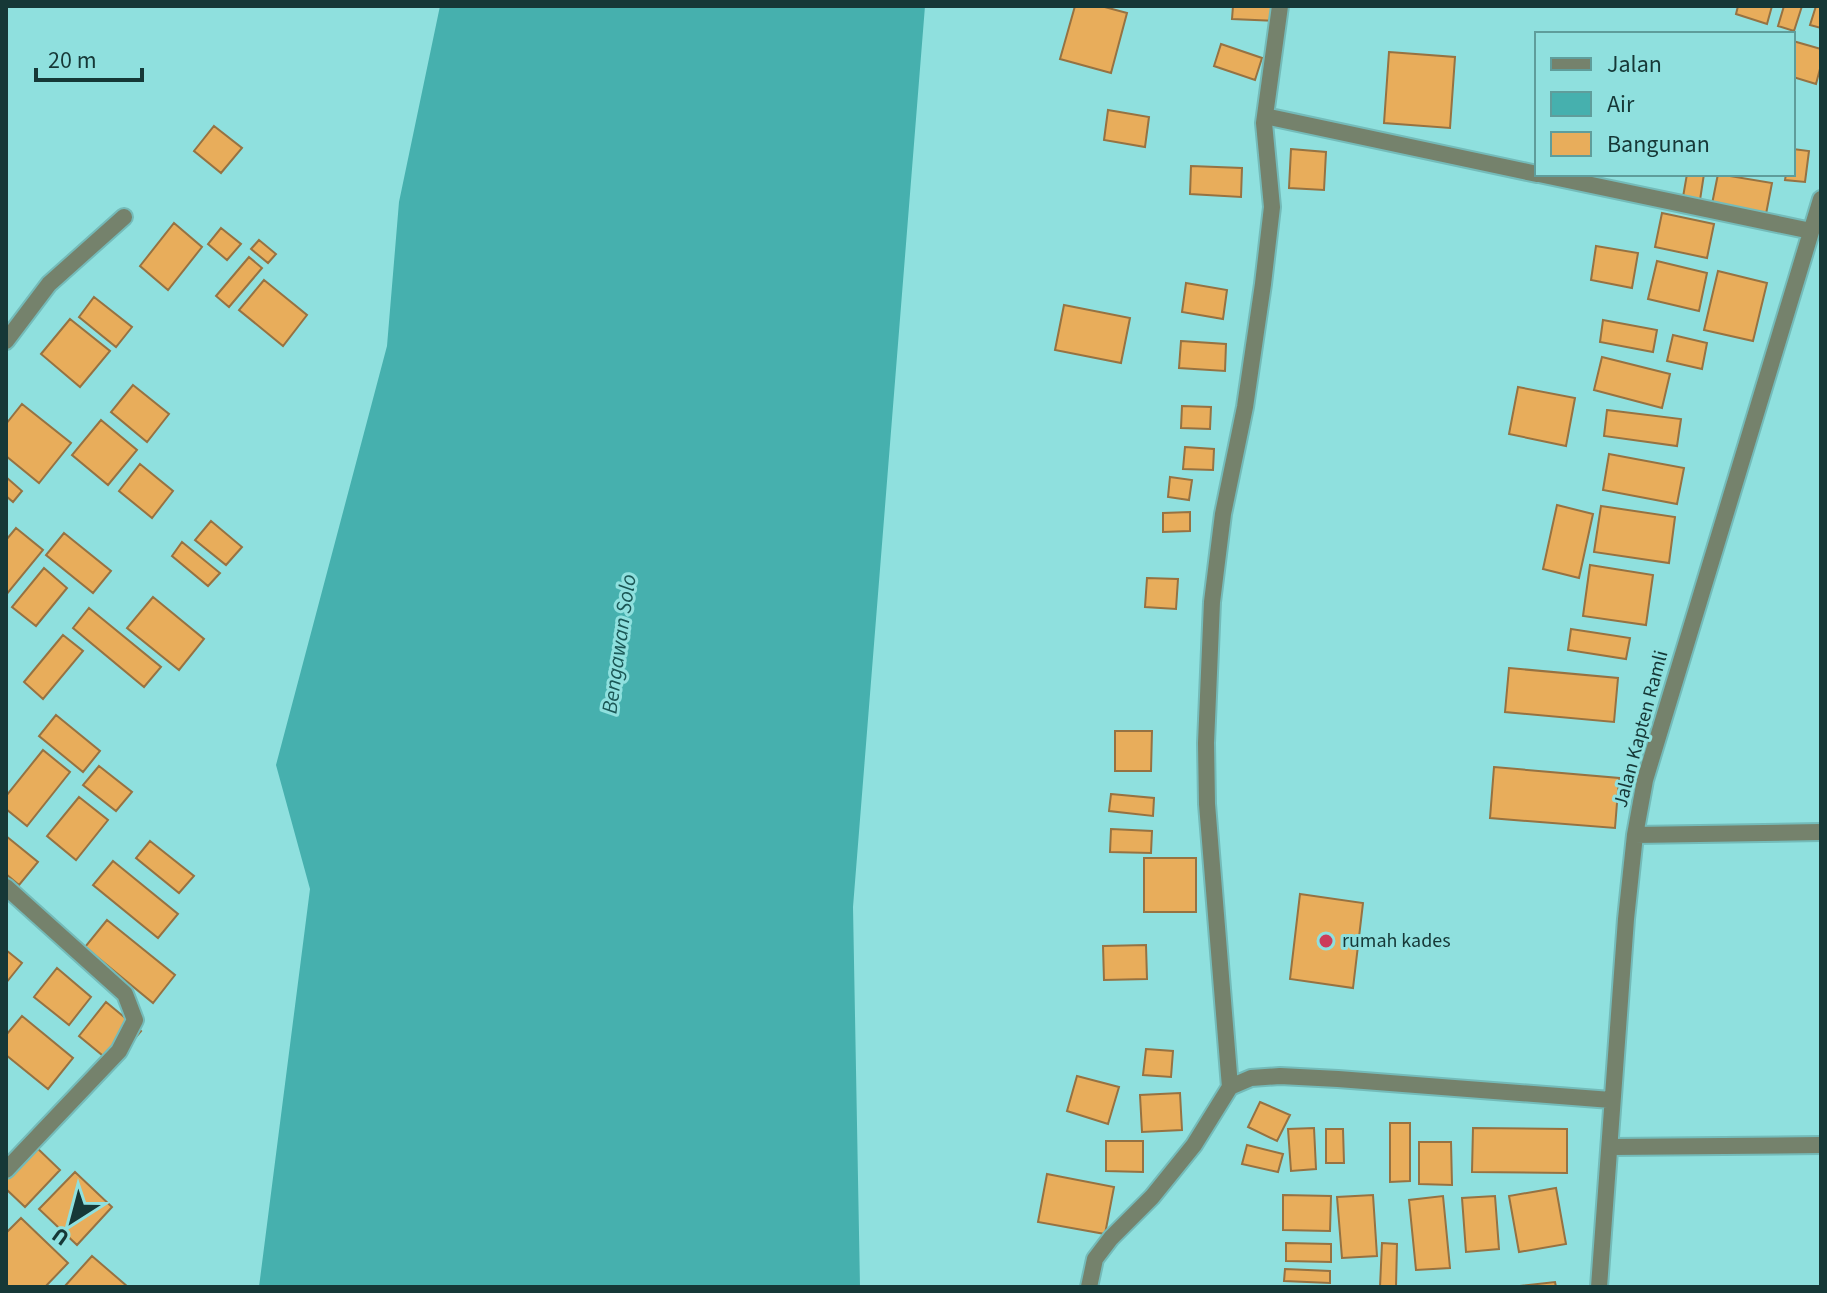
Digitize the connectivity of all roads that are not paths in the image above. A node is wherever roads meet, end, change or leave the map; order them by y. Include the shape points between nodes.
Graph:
1 (1280, 6) edge
2 (1265, 116) junction
3 (1535, 173) edge
4 (1548, 176) edge
5 (1821, 199) edge
6 (124, 217) dead end
7 (1811, 231) junction
8 (6, 341) edge
9 (1821, 832) edge
10 (1635, 835) junction
11 (6, 887) edge
12 (1230, 1087) junction
13 (1611, 1100) junction
14 (1821, 1145) edge
15 (1611, 1147) junction
16 (6, 1170) edge
17 (1089, 1287) edge
18 (1599, 1287) edge

1 - 2 street
2 - 3 street
2 - 12 street via 1272,207 1212,602 1206,743
4 - 7 street
5 - 7 street, Jalan Kapten Ramli
6 - 8 street via 49,284
7 - 10 street, Jalan Kapten Ramli via 1645,780
9 - 10 street
10 - 13 street, Jalan Kapten Ramli
11 - 16 street via 125,994 135,1020 119,1051
12 - 13 street via 1251,1078 1280,1076
12 - 17 street via 1194,1145 1095,1259
13 - 15 street, Jalan Kapten Ramli
14 - 15 street
15 - 18 street, Jalan Kapten Ramli

